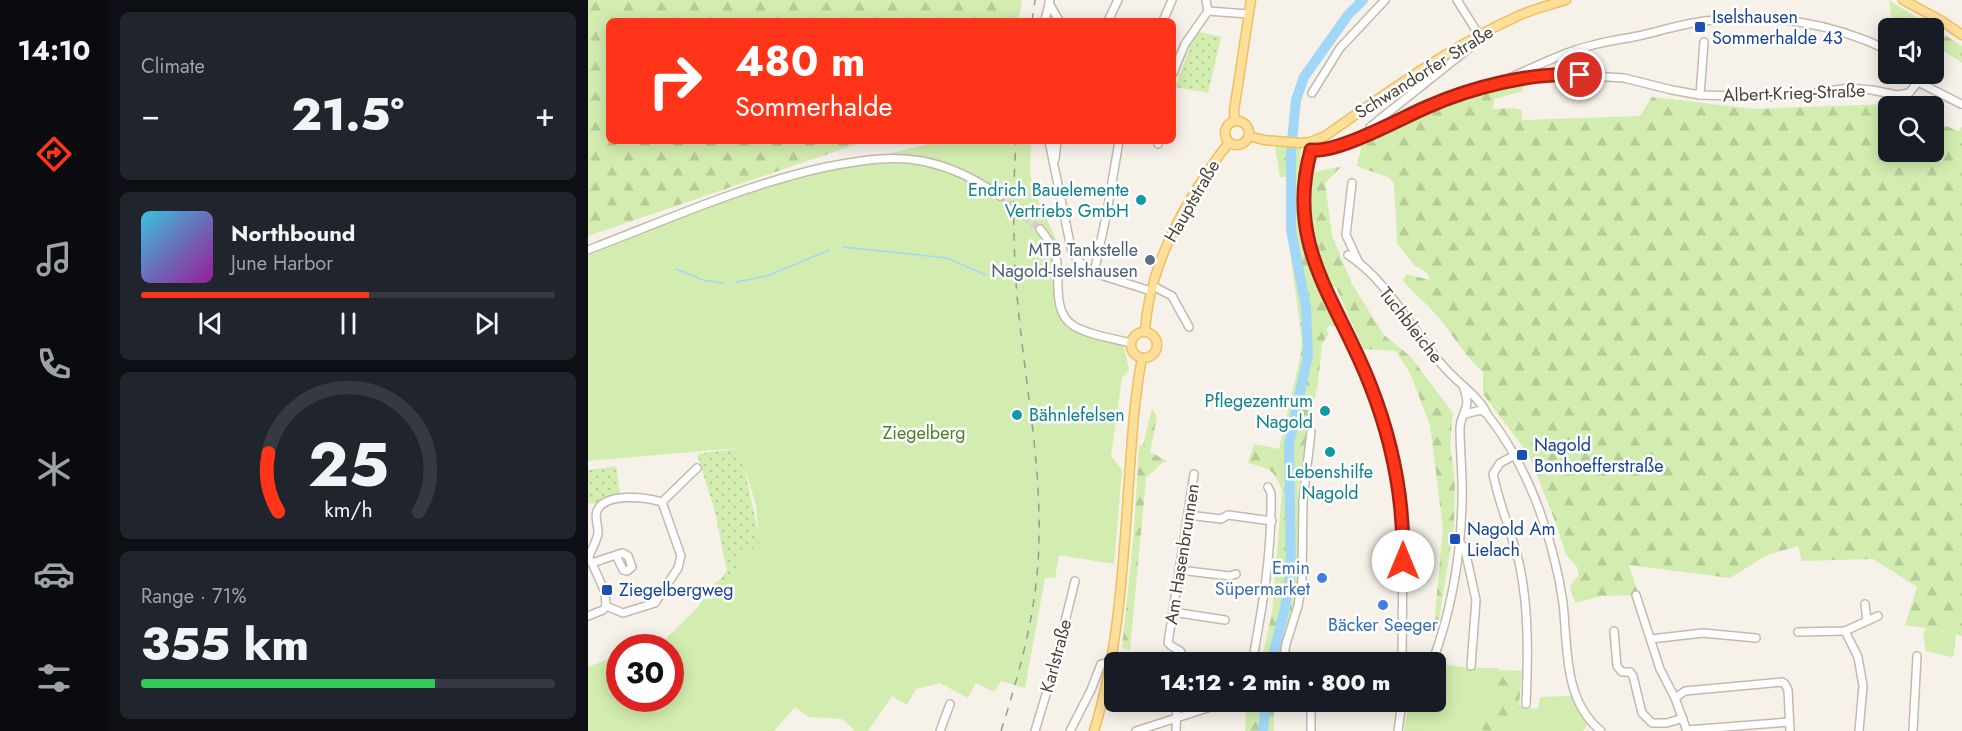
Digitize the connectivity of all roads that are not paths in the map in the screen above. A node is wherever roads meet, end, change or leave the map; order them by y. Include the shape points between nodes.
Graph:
1 (1118, 0) edge
2 (1172, 0) edge
3 (1206, 0) edge
4 (1251, 0) edge
5 (1385, 0) edge
6 (1457, 0) edge
7 (1566, 0) edge
8 (1903, 0) edge
9 (1049, 2) edge
10 (1208, 11) junction
11 (1248, 14) junction
12 (1045, 18) edge
13 (1057, 18) edge
14 (1109, 18) edge
15 (1164, 18) edge
16 (1962, 35) edge
17 (1476, 36) junction
18 (1704, 42) dead end
19 (1878, 46) edge
20 (1176, 66) edge
21 (1503, 83) junction
22 (1916, 84) edge
23 (1922, 84) edge
24 (1312, 93) dead end
25 (1700, 95) junction
26 (1961, 104) edge
27 (1235, 121) junction
28 (1369, 133) junction
29 (1249, 136) junction
30 (1229, 143) junction
31 (1050, 144) edge
32 (1057, 144) edge
33 (1118, 144) edge
34 (1310, 146) junction
35 (1053, 161) junction
36 (1352, 183) dead end
37 (1000, 196) tunnel mouth
38 (1040, 229) tunnel mouth
39 (588, 250) edge
40 (1348, 255) dead end
41 (1358, 261) junction
42 (1094, 273) junction
43 (1152, 288) junction
44 (1189, 327) dead end
45 (1145, 332) junction
46 (1131, 343) junction
47 (1142, 358) junction
48 (1464, 389) junction
49 (1465, 414) junction
50 (1487, 414) junction
51 (1311, 432) dead end
52 (1515, 455) junction
53 (697, 468) dead end
54 (1194, 474) dead end
55 (1269, 488) dead end
56 (662, 502) junction
57 (1188, 515) junction
58 (1272, 522) junction
59 (1460, 542) junction
60 (616, 555) dead end
61 (590, 559) edge
62 (1179, 570) junction
63 (1236, 574) dead end
64 (1075, 581) dead end
65 (1636, 595) dead end
66 (1865, 604) dead end
67 (606, 606) junction
68 (1173, 612) junction
69 (588, 616) edge
70 (1878, 616) dead end
71 (1225, 620) dead end
72 (1867, 621) junction
73 (1614, 631) dead end
74 (1845, 631) junction
75 (1798, 632) dead end
76 (1756, 638) dead end
77 (1651, 639) junction
78 (1112, 652) edge
79 (1182, 652) edge
80 (1254, 652) edge
81 (1285, 652) edge
82 (1402, 652) edge
83 (1435, 652) edge
84 (1917, 656) dead end
85 (1104, 664) edge
86 (1472, 666) dead end
87 (1104, 688) edge
88 (1675, 698) junction
89 (950, 704) dead end
90 (1526, 704) dead end
91 (1177, 712) edge
92 (1195, 712) edge
93 (1311, 712) edge
94 (1401, 712) edge
95 (1177, 718) junction
96 (1683, 718) junction
97 (1789, 722) junction
98 (1688, 730) edge
99 (940, 731) edge
100 (1035, 731) edge
101 (1070, 731) edge
102 (1094, 731) edge
103 (1136, 731) edge
104 (1176, 731) edge
105 (1311, 731) edge
106 (1398, 731) edge
107 (1601, 731) edge
108 (1790, 731) edge
109 (1859, 731) edge
110 (1913, 731) edge

1 - 14 street
2 - 15 street
3 - 10 street
4 - 11 main road
5 - 24 street via 1340,48
6 - 17 street
7 - 17 main road, Schwandorfer Straße via 1525,13
8 - 16 main road
9 - 12 street
9 - 13 street
10 - 11 street
10 - 20 street via 1185,44
11 - 27 main road
17 - 28 street via 1473,45 1392,108 1370,127
17 - 34 main road, Schwandorfer Straße
18 - 25 street, Albert-Krieg-Straße
19 - 21 street via 1833,30 1783,20 1707,21 1592,45
21 - 25 street, Albert-Krieg-Straße via 1559,74 1623,78
21 - 28 street via 1448,98
22 - 25 street, Albert-Krieg-Straße via 1909,93 1897,95 1849,88 1772,97
23 - 26 street
27 - 29 main road via 1246,125
27 - 30 main road via 1225,129
28 - 34 street via 1331,148
29 - 30 main road via 1241,145
29 - 34 main road, Schwandorfer Straße
30 - 43 main road, Hauptstraße via 1208,170 1168,238
31 - 35 street
32 - 35 street
33 - 42 street
34 - 82 street via 1303,189 1307,240 1315,266 1372,389 1385,426 1399,493 1403,528
35 - 42 street via 1071,248 1077,260
36 - 41 street, Tuchbleiche via 1346,235
37 - 39 street via 961,172 935,164 873,160 787,176 752,187
38 - 46 street via 1056,258 1063,314 1082,329
40 - 41 street, Tuchbleiche
41 - 48 street, Tuchbleiche
42 - 43 street
43 - 44 street via 1172,296
43 - 45 main road, Hauptstraße
45 - 46 main road via 1135,336
45 - 47 main road via 1155,338 1157,347 1154,354
46 - 47 main road via 1132,351
47 - 78 main road via 1123,572
48 - 49 street via 1468,404
48 - 50 street, Tuchbleiche
49 - 50 street via 1481,410
49 - 59 street via 1460,424
50 - 52 street, Tuchbleiche
51 - 81 street via 1303,501 1302,581
52 - 90 street via 1500,463 1493,474 1522,585 1528,644
52 - 107 street, Tuchbleiche via 1532,490 1554,558 1563,601 1571,683 1584,712
53 - 56 street
54 - 57 street, Am Hasenbrunnen
55 - 58 street
56 - 61 street via 646,497 615,499 601,505 596,514 598,534
56 - 67 street via 681,556 678,568 655,603 623,613
57 - 58 street via 1221,519 1228,515
57 - 62 street, Am Hasenbrunnen
58 - 80 street
59 - 83 street
59 - 86 street via 1476,600
60 - 61 street
61 - 67 street via 605,592
62 - 63 street
62 - 68 street, Am Hasenbrunnen
64 - 100 street, Karlstraße
65 - 77 street
66 - 72 street
67 - 69 street
68 - 71 street
68 - 79 street, Am Hasenbrunnen via 1168,643
70 - 72 street
72 - 74 street
73 - 96 street via 1617,666 1633,676 1642,713 1652,723
74 - 75 street
74 - 109 street via 1858,657 1863,686
76 - 77 street via 1703,633
77 - 88 street
84 - 110 street
85 - 101 street
87 - 102 main road
88 - 96 street
88 - 97 street via 1685,691 1782,682 1788,690
89 - 99 street
91 - 95 street
92 - 95 street
93 - 105 street
94 - 106 street
95 - 103 street
95 - 104 street
96 - 98 street
97 - 98 street
97 - 108 street

